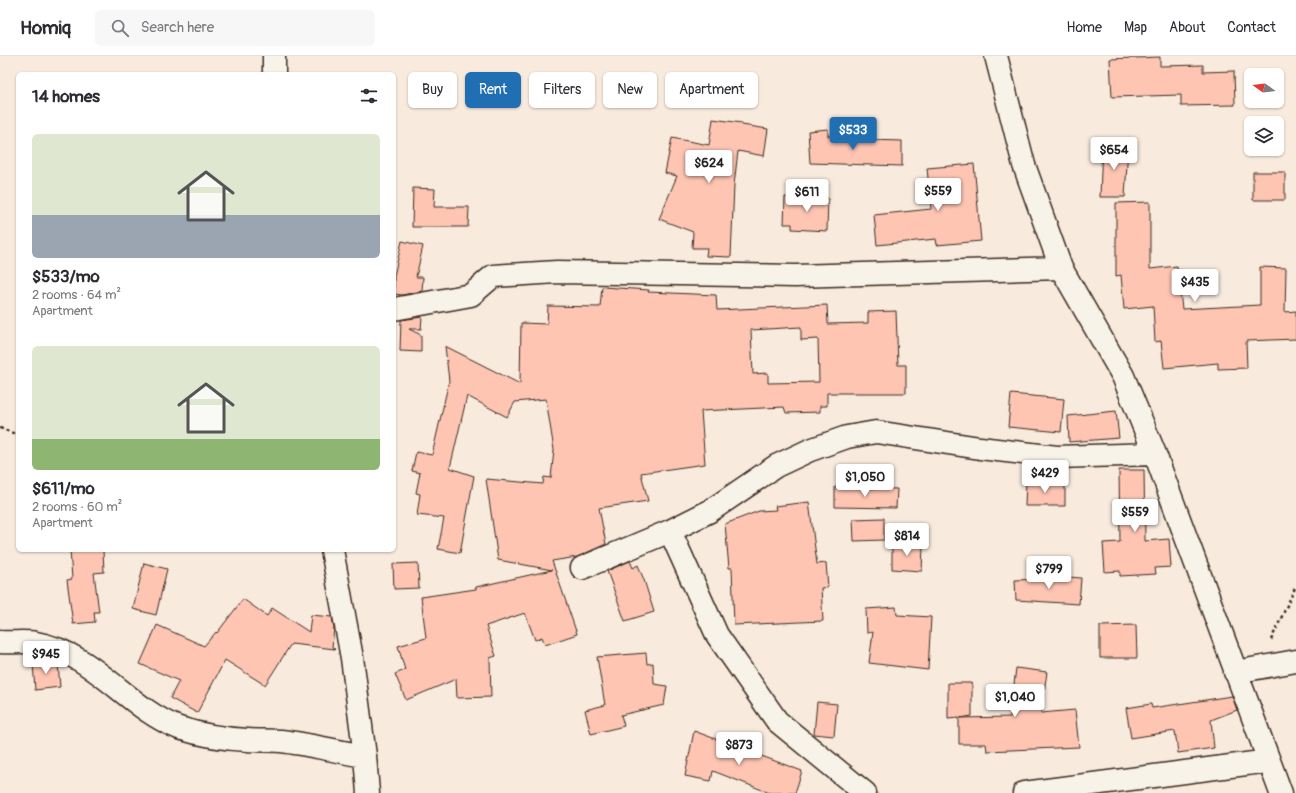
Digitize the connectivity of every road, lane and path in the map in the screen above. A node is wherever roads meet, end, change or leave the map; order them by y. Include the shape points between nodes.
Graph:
1 (274, 56) edge
2 (996, 56) edge
3 (274, 72) edge
4 (1060, 268) junction
5 (396, 309) edge
6 (0, 428) edge
7 (16, 434) edge
8 (1155, 454) junction
9 (670, 531) junction
10 (332, 552) edge
11 (582, 568) dead end
12 (1296, 586) edge
13 (0, 642) edge
14 (1296, 661) edge
15 (1258, 668) junction
16 (1235, 672) junction
17 (365, 756) junction
18 (1269, 761) junction
19 (368, 793) edge
20 (865, 793) edge
21 (1024, 793) edge
22 (1281, 793) edge

1 - 3 street
2 - 4 street via 1024,165
4 - 5 street via 795,276 557,272 493,276 471,295
4 - 8 street via 1123,376
6 - 7 path
8 - 9 street via 1057,457 876,432 848,437 810,450 783,463 710,511
8 - 16 street
9 - 11 street
9 - 20 street via 717,636 777,721
10 - 17 street via 352,658
12 - 15 path
13 - 17 street via 36,643 72,655 152,714 179,728 210,736 282,741
14 - 15 street
15 - 16 street
16 - 18 street
17 - 19 street
18 - 21 street
18 - 22 street

